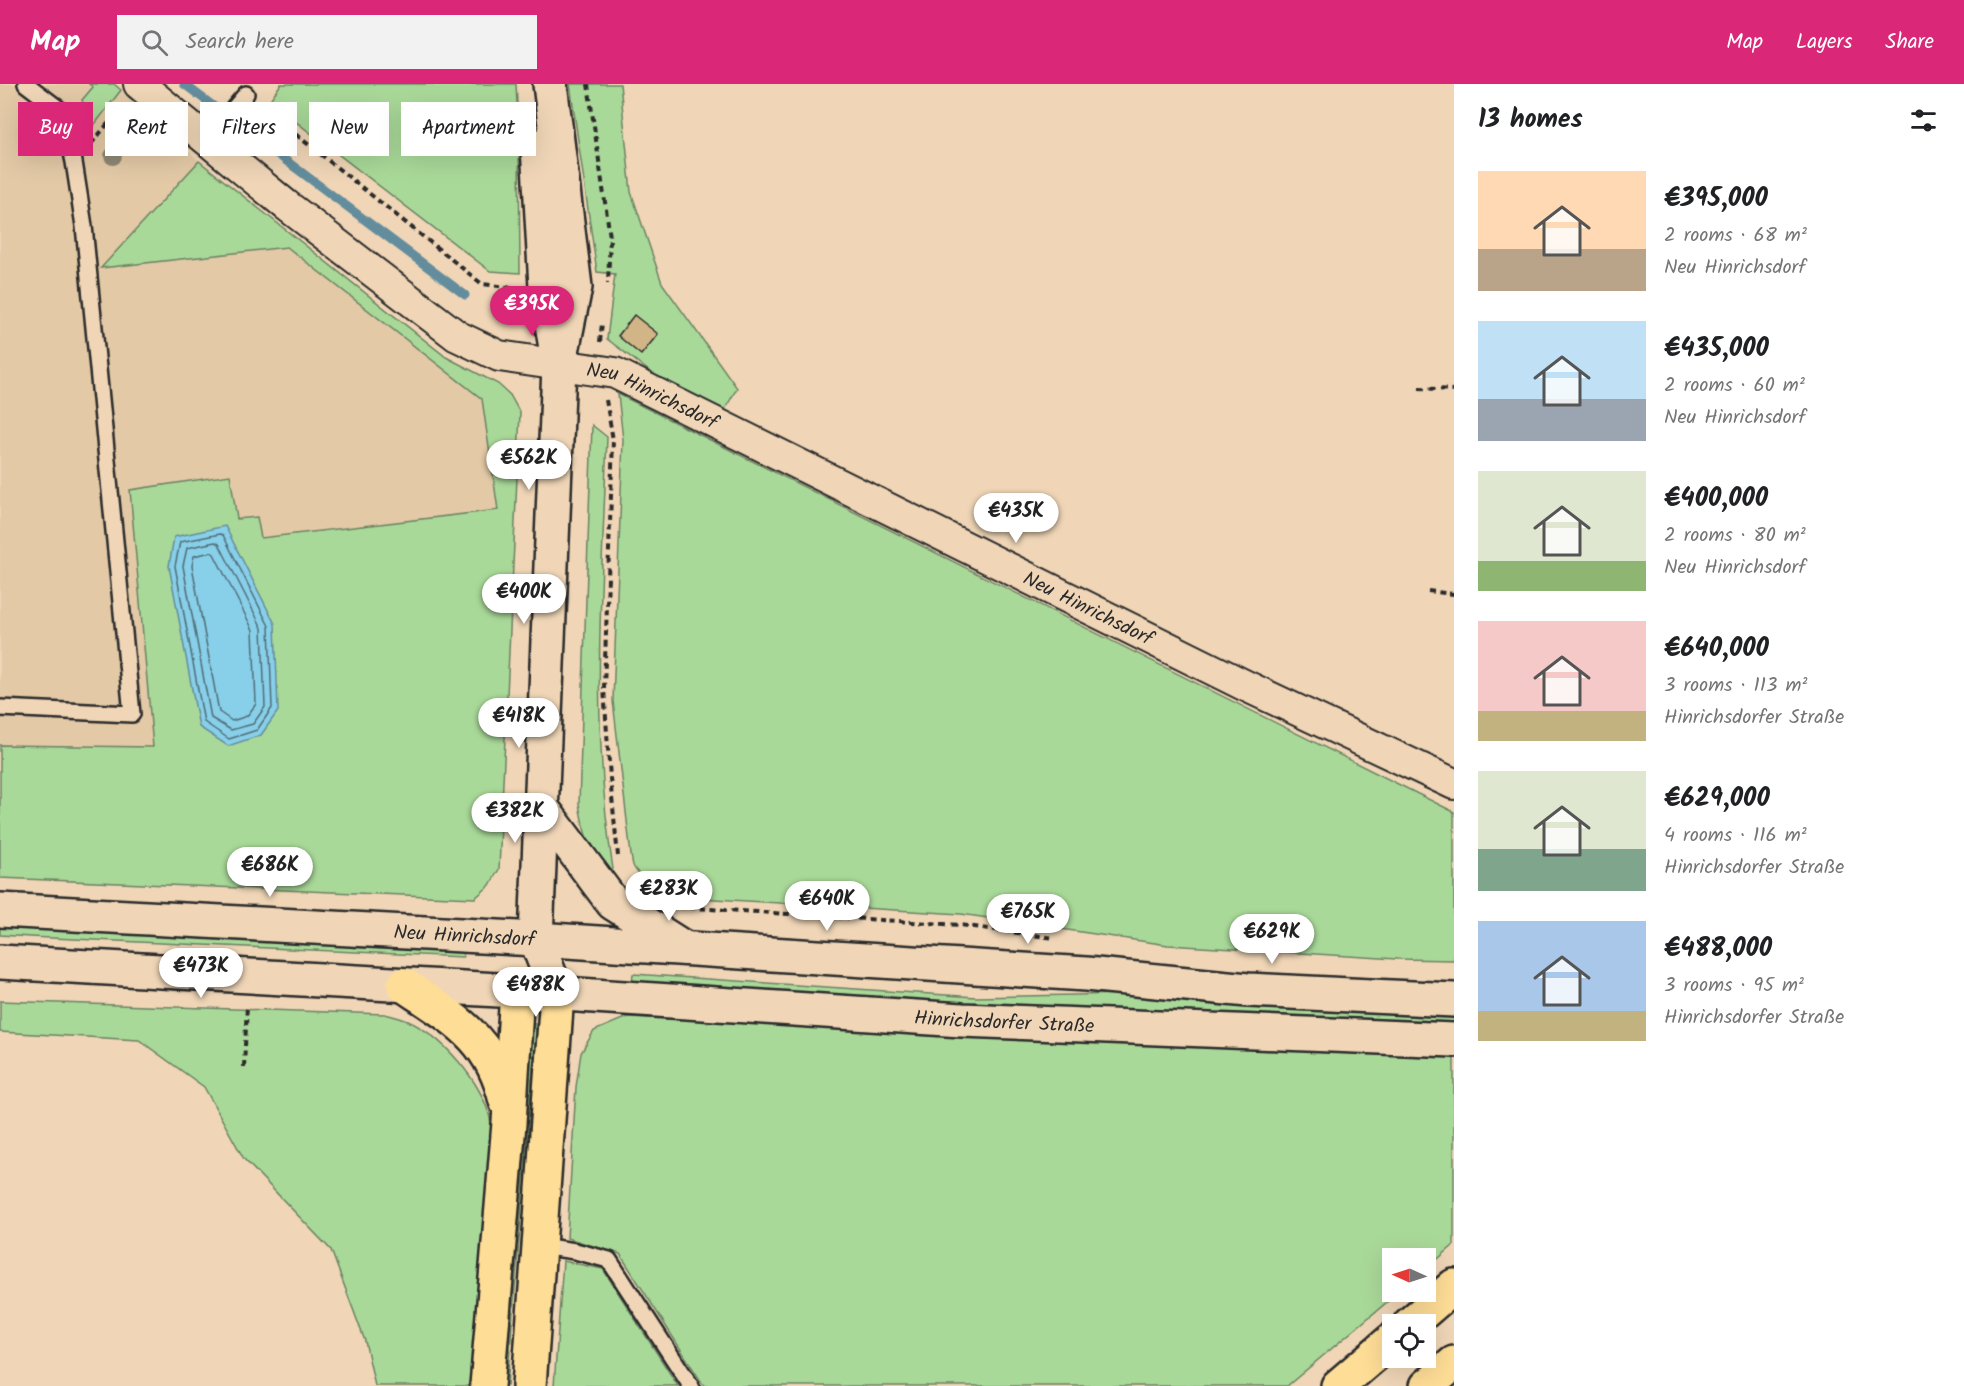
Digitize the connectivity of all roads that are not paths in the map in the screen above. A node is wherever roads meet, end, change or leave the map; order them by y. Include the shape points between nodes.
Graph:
1 (26, 84) edge
2 (139, 84) edge
3 (535, 84) edge
4 (550, 84) edge
5 (246, 94) road end
6 (239, 102) edge
7 (200, 136) edge
8 (225, 156) edge
9 (559, 366) junction
10 (0, 708) edge
11 (1454, 784) edge
12 (542, 808) junction
13 (0, 910) edge
14 (536, 939) junction
15 (684, 948) junction
16 (0, 962) edge
17 (404, 985) junction
18 (517, 991) junction
19 (557, 994) junction
20 (1454, 1000) edge
21 (1454, 1040) edge
22 (509, 1123) junction
23 (540, 1246) junction
24 (1454, 1286) edge
25 (1422, 1314) edge
26 (1382, 1349) edge
27 (1454, 1363) edge
28 (488, 1386) edge
29 (529, 1386) edge
30 (691, 1386) edge
31 (1338, 1386) edge
32 (1427, 1386) edge

1 - 10 lane via 63,112 74,162 84,226 132,714
2 - 7 street, Neu Hinrichsdorf
3 - 9 main road, Neu Hinrichsdorf via 546,287
4 - 9 main road, Neu Hinrichsdorf via 575,287
5 - 6 lane
8 - 9 street, Neu Hinrichsdorf via 457,336 499,356
9 - 11 street, Neu Hinrichsdorf via 615,373 1244,685
9 - 12 main road, Neu Hinrichsdorf
12 - 14 main road, Neu Hinrichsdorf
12 - 15 main road via 613,903
13 - 14 main road, Neu Hinrichsdorf
14 - 15 main road
14 - 18 main road
14 - 19 main road
15 - 20 main road via 1086,974 1248,990
16 - 17 main road
17 - 18 main road
17 - 22 highway via 477,1041 502,1085
18 - 19 main road, Hinrichsdorfer Straße
18 - 22 highway
19 - 21 main road, Hinrichsdorfer Straße via 962,1020
19 - 23 highway
22 - 28 highway
23 - 29 highway
23 - 30 lane via 609,1260
24 - 25 highway
26 - 31 highway
27 - 32 highway

